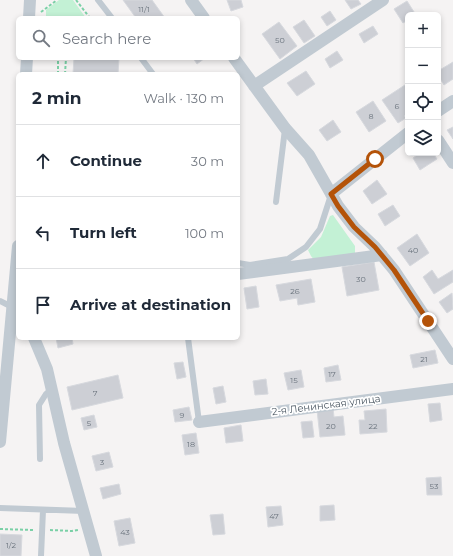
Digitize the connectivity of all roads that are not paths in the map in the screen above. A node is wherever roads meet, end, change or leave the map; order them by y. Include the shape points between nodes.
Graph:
1 (30, 0) edge
2 (98, 0) edge
3 (191, 0) edge
4 (383, 0) edge
5 (29, 16) edge
6 (110, 16) edge
7 (203, 16) edge
8 (27, 60) edge
9 (142, 60) edge
10 (235, 60) edge
11 (26, 72) edge
12 (152, 72) edge
13 (242, 76) edge
14 (254, 86) junction
15 (453, 101) edge
16 (441, 109) edge
17 (285, 128) junction
18 (405, 135) edge
19 (441, 145) edge
20 (453, 163) edge
21 (331, 194) junction
22 (276, 202) dead end
23 (382, 255) junction
24 (240, 263) edge
25 (240, 274) edge
26 (0, 301) edge
27 (16, 309) edge
28 (35, 340) edge
29 (188, 340) edge
30 (453, 359) edge
31 (52, 389) junction
32 (453, 389) edge
33 (199, 422) joint
34 (0, 442) edge
35 (40, 460) dead end
36 (0, 508) edge
37 (43, 510) junction
38 (84, 511) junction
39 (41, 556) edge
40 (96, 556) edge

1 - 5 street
2 - 6 lane
3 - 7 street
4 - 14 street
8 - 11 street
9 - 12 lane
10 - 13 street
13 - 14 street
14 - 17 street
15 - 16 street
17 - 21 street via 309,156
17 - 22 lane
18 - 21 street
19 - 20 street
21 - 23 street via 354,227
21 - 24 lane via 320,229 306,247 288,259 250,265
23 - 25 street
23 - 30 street
26 - 27 lane
27 - 34 street
28 - 31 street
29 - 33 lane
31 - 35 lane via 39,405
31 - 38 street via 64,443
32 - 33 street, 2-я Ленинская улица
36 - 37 lane
37 - 38 lane
37 - 39 lane
38 - 40 street

